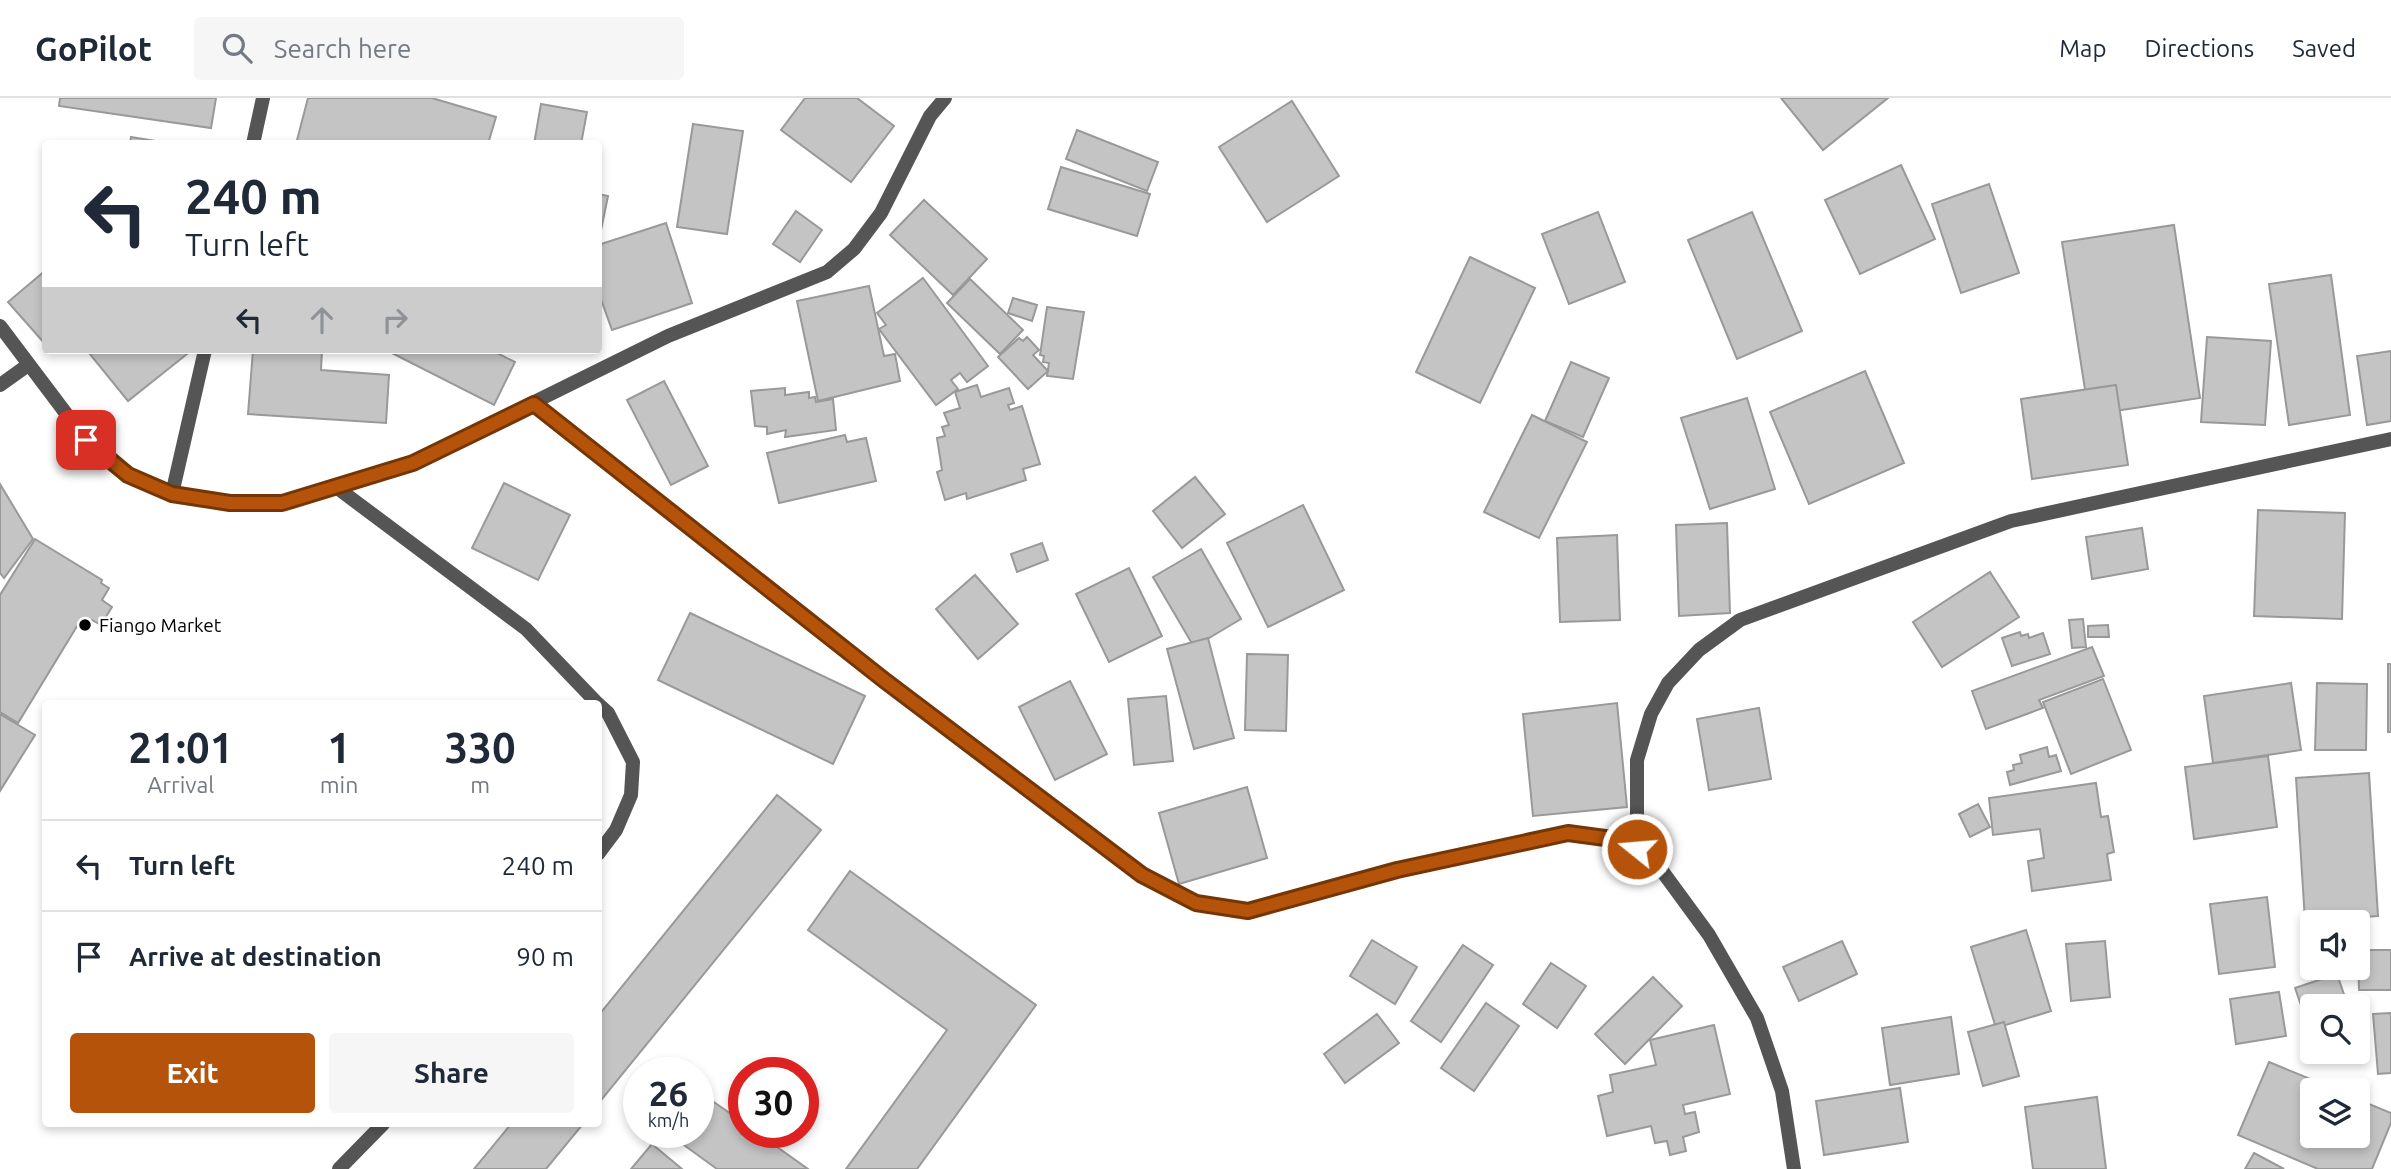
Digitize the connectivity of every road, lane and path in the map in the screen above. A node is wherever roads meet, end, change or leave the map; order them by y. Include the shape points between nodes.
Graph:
1 (263, 98) edge
2 (945, 98) edge
3 (254, 140) edge
4 (0, 326) edge
5 (204, 354) edge
6 (28, 365) junction
7 (0, 385) edge
8 (534, 404) junction
9 (2391, 439) edge
10 (336, 487) junction
11 (172, 494) junction
12 (594, 700) edge
13 (602, 708) edge
14 (602, 849) edge
15 (1637, 849) junction
16 (380, 1127) edge
17 (339, 1169) edge
18 (1794, 1169) edge

1 - 3 street
2 - 8 street via 930,116 881,213 853,250 827,272 668,336
4 - 6 street
5 - 11 street
6 - 7 street
6 - 11 street via 86,440 128,475
8 - 10 street via 413,463
8 - 15 street via 884,680 1142,875 1196,903 1248,911 1397,870 1568,833 1620,840
9 - 15 street via 2011,521 1740,620 1699,650 1668,683 1651,714 1637,760
10 - 11 street via 282,503 230,503
10 - 12 street via 526,629
13 - 14 street via 633,762 631,795
15 - 18 street via 1657,864 1709,935 1757,1018 1782,1091
16 - 17 street

